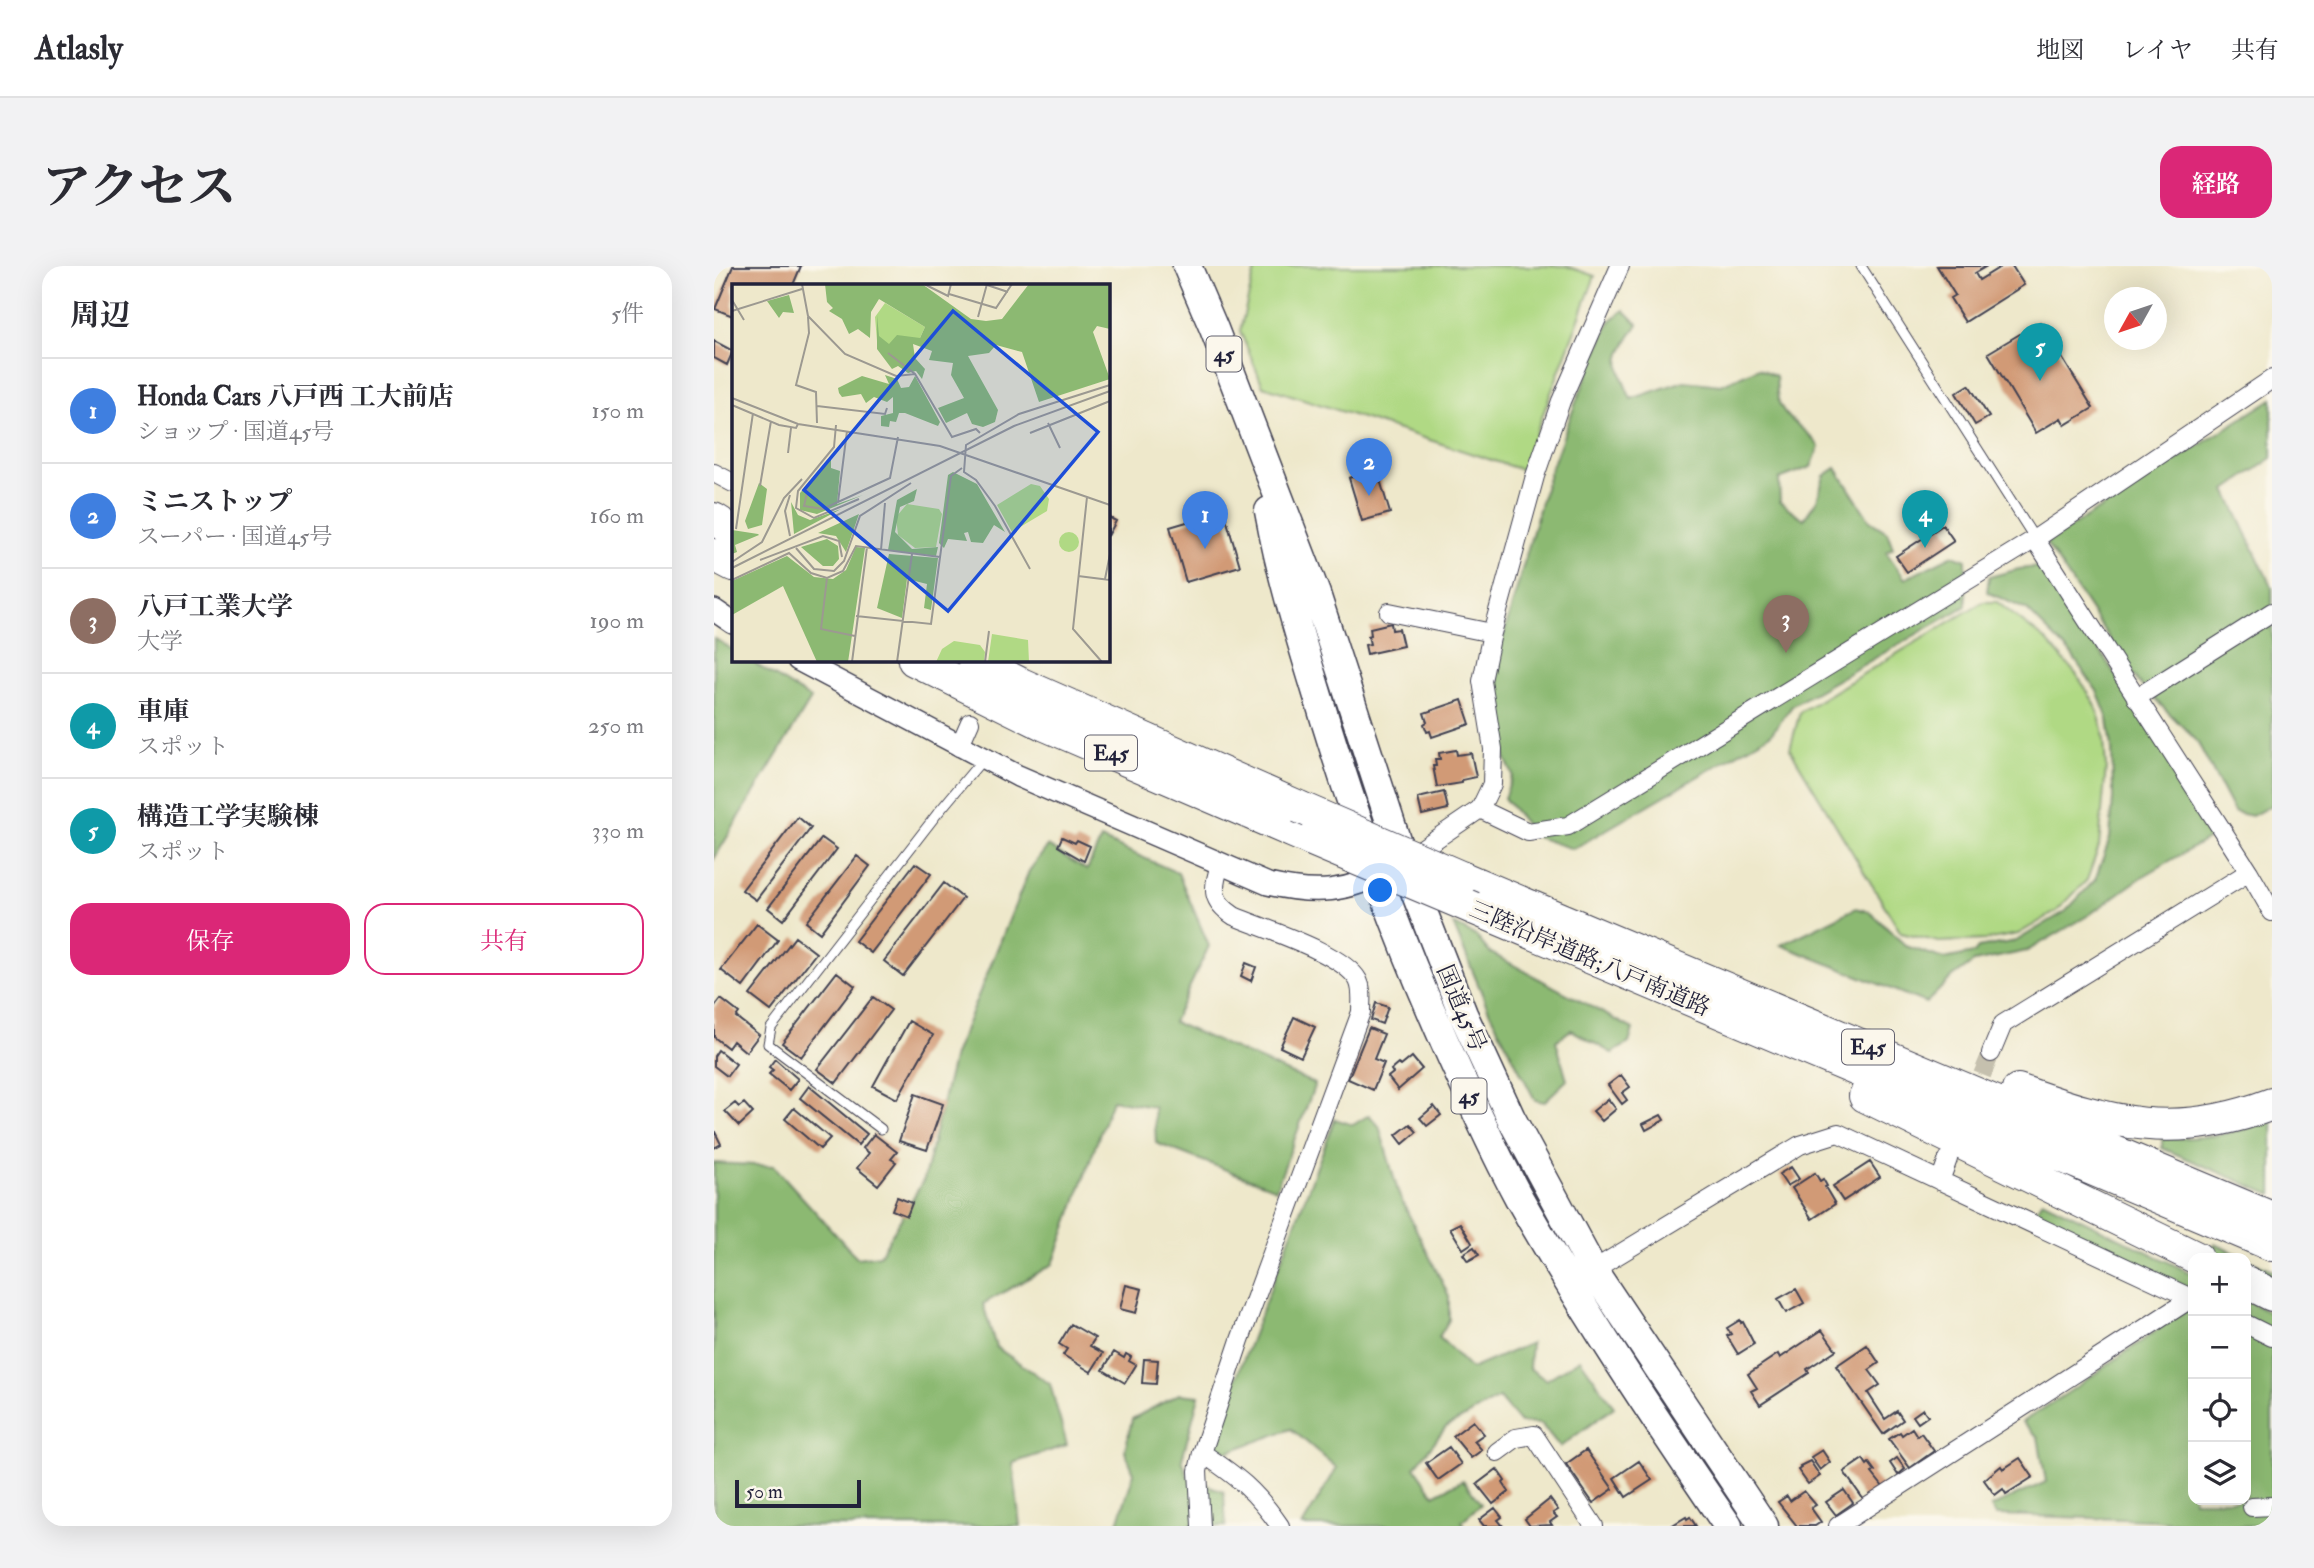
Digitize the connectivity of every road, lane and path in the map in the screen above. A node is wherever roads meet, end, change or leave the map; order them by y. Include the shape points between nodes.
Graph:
1 (1186, 266) edge
2 (1620, 266) edge
3 (1861, 266) edge
4 (2272, 379) edge
5 (1257, 443) junction
6 (714, 473) edge
7 (732, 482) edge
8 (714, 519) edge
9 (732, 530) edge
10 (2035, 539) junction
11 (714, 555) edge
12 (732, 564) edge
13 (714, 610) edge
14 (1389, 612) dead end
15 (2272, 612) edge
16 (732, 622) edge
17 (1492, 633) junction
18 (802, 662) edge
19 (918, 662) edge
20 (978, 662) edge
21 (2136, 698) junction
22 (970, 722) dead end
23 (959, 747) junction
24 (984, 759) junction
25 (1480, 809) junction
26 (1403, 861) junction
27 (1220, 865) junction
28 (2249, 872) junction
29 (1376, 877) junction
30 (2272, 912) edge
31 (1563, 948) junction
32 (1733, 990) junction
33 (1991, 1053) tunnel mouth
34 (2272, 1104) edge
35 (881, 1129) dead end
36 (1948, 1159) dead end
37 (1940, 1181) junction
38 (2272, 1218) edge
39 (2272, 1245) edge
40 (2188, 1254) edge
41 (1593, 1270) junction
42 (2251, 1284) edge
43 (2272, 1295) edge
44 (2188, 1296) edge
45 (2188, 1301) edge
46 (2251, 1326) edge
47 (2272, 1337) edge
48 (1497, 1452) dead end
49 (1202, 1453) junction
50 (2272, 1506) edge
51 (2252, 1507) dead end
52 (1201, 1526) edge
53 (1280, 1526) edge
54 (1594, 1526) edge
55 (1728, 1526) edge
56 (1764, 1526) edge
57 (1838, 1526) edge

1 - 5 highway, 国道45号 / 45
2 - 17 street via 1561,401
3 - 10 lane
4 - 10 street
5 - 26 highway, 国道45号 / 45 via 1316,594
5 - 29 highway, 国道45号 / 45 via 1297,625
6 - 7 street
8 - 9 highway
10 - 21 street
10 - 25 street via 1568,826 1528,832
11 - 12 highway
13 - 16 street
14 - 17 street
15 - 21 street
17 - 25 street via 1482,681 1493,749 1492,784
18 - 23 street
19 - 31 highway, 三陸沿岸道路;八戸南道路 / E45, bridge via 1043,724
20 - 32 highway, 三陸沿岸道路;八戸南道路 / E45, bridge via 1299,807
21 - 28 street
22 - 23 street
23 - 24 street
24 - 27 street
24 - 35 lane via 771,1028 768,1044
25 - 26 street
26 - 29 street
26 - 41 highway, 国道45号 / 45 via 1511,1118
27 - 29 street via 1295,890 1347,889
27 - 49 street via 1214,892 1220,907 1346,965 1362,993 1361,1012
28 - 30 street
28 - 33 street via 2003,1024
29 - 55 highway, 国道45号 / 45 via 1471,1101 1518,1195 1584,1309
31 - 39 highway, 三陸沿岸道路;八戸南道路 / E45
31 - 40 highway
32 - 34 highway via 1878,1036 2076,1110 2131,1123 2204,1124
32 - 38 highway, 三陸沿岸道路;八戸南道路 / E45
36 - 37 street
37 - 41 street via 1838,1133 1800,1145
37 - 44 street
41 - 56 highway, 国道45号 / 45
42 - 43 highway
45 - 57 street
46 - 47 street
48 - 54 street via 1516,1438 1534,1435
49 - 52 street via 1198,1471
49 - 53 street via 1263,1500
50 - 51 street

